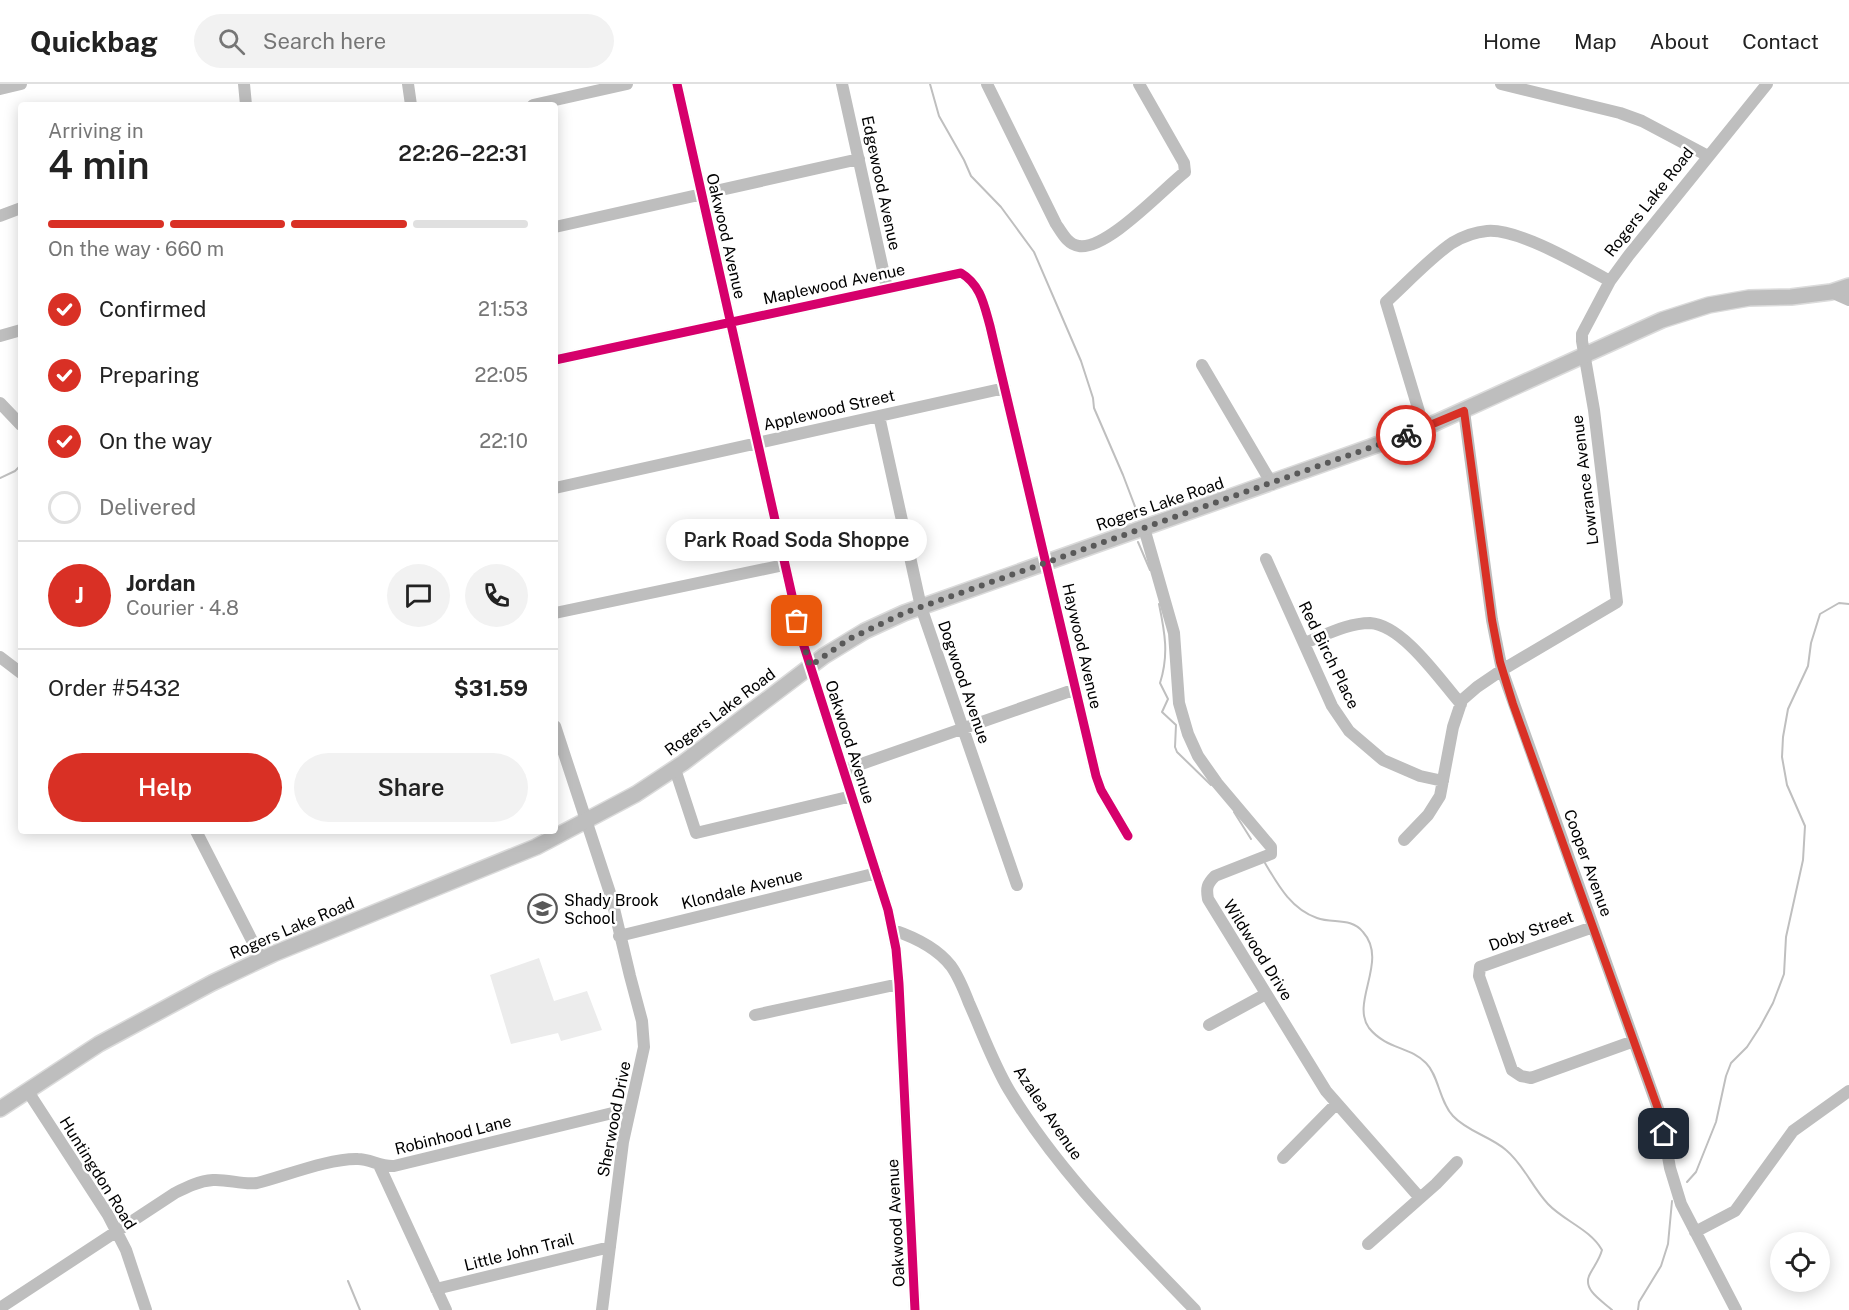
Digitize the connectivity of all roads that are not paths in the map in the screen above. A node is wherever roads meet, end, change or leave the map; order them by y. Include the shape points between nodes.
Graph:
1 (21, 84) edge
2 (244, 84) edge
3 (408, 84) edge
4 (627, 84) edge
5 (677, 84) edge
6 (842, 84) edge
7 (987, 84) edge
8 (1139, 84) edge
9 (1501, 84) edge
10 (1767, 84) edge
11 (0, 89) edge
12 (246, 102) edge
13 (411, 102) edge
14 (546, 102) edge
15 (1708, 156) junction
16 (860, 159) junction
17 (701, 194) junction
18 (18, 209) edge
19 (0, 216) edge
20 (558, 226) edge
21 (1610, 281) junction
22 (975, 283) joint
23 (1849, 286) edge
24 (887, 288) junction
25 (1831, 292) junction
26 (1849, 300) edge
27 (729, 322) junction
28 (18, 331) edge
29 (0, 336) edge
30 (1584, 354) junction
31 (558, 359) edge
32 (1202, 365) dead end
33 (1005, 388) junction
34 (0, 403) edge
35 (1464, 411) junction
36 (879, 416) junction
37 (18, 421) edge
38 (1424, 428) junction
39 (757, 443) junction
40 (1272, 484) junction
41 (558, 487) edge
42 (1144, 528) junction
43 (1266, 559) dead end
44 (1047, 563) junction
45 (784, 565) junction
46 (921, 607) junction
47 (558, 612) edge
48 (1304, 644) junction
49 (0, 657) edge
50 (810, 666) junction
51 (1503, 670) junction
52 (18, 671) edge
53 (1076, 689) junction
54 (1461, 704) junction
55 (963, 728) junction
56 (558, 735) edge
57 (675, 769) junction
58 (844, 770) junction
59 (1443, 781) junction
60 (852, 796) junction
61 (586, 822) junction
62 (198, 834) edge
63 (1128, 836) dead end
64 (1404, 840) dead end
65 (876, 873) junction
66 (1017, 885) dead end
67 (1593, 927) junction
68 (893, 930) junction
69 (620, 936) junction
70 (262, 960) junction
71 (899, 984) junction
72 (1266, 994) junction
73 (755, 1016) dead end
74 (1209, 1025) dead end
75 (1634, 1041) junction
76 (27, 1090) junction
77 (1849, 1091) edge
78 (1336, 1104) junction
79 (0, 1109) edge
80 (629, 1109) junction
81 (1283, 1158) dead end
82 (1457, 1162) dead end
83 (379, 1165) junction
84 (1420, 1198) junction
85 (116, 1231) junction
86 (1695, 1232) junction
87 (1368, 1244) dead end
88 (610, 1247) junction
89 (436, 1289) junction
90 (1, 1308) edge
91 (147, 1310) edge
92 (446, 1310) edge
93 (602, 1310) edge
94 (915, 1310) edge
95 (1195, 1310) edge
96 (1736, 1310) edge

1 - 11 street
2 - 12 street
3 - 13 street
4 - 14 street
5 - 17 street, Oakwood Avenue
6 - 16 street, Edgewood Avenue
7 - 8 street via 1056,224 1077,246 1102,241 1185,172 1184,163
9 - 15 street via 1620,113
10 - 15 street, Rogers Lake Road
15 - 21 street, Rogers Lake Road
16 - 17 street
16 - 24 street, Edgewood Avenue
17 - 20 street
17 - 27 street, Oakwood Avenue
18 - 19 street
21 - 30 street, Rogers Lake Road via 1582,334
21 - 38 street via 1519,237 1487,231 1450,244 1386,302
22 - 24 street, Maplewood Avenue via 961,273
22 - 33 street, Haywood Avenue
23 - 25 main road, Rogers Lake Road
24 - 27 street, Maplewood Avenue
25 - 26 street
25 - 30 main road, Rogers Lake Road via 1709,305 1662,320
27 - 31 street, Maplewood Avenue
27 - 39 street, Oakwood Avenue
28 - 29 street
30 - 35 main road, Rogers Lake Road
30 - 51 street, Lowrance Avenue via 1617,602
32 - 40 street
33 - 36 street, Applewood Street
33 - 44 street, Haywood Avenue
34 - 37 street
35 - 38 main road, Rogers Lake Road
35 - 51 street, Cooper Avenue via 1492,620
36 - 39 street, Applewood Street
36 - 46 street, Dogwood Avenue
38 - 40 main road, Rogers Lake Road
39 - 41 street, Applewood Street
39 - 45 street, Oakwood Avenue
40 - 42 main road, Rogers Lake Road
42 - 44 main road, Rogers Lake Road
42 - 72 street, Wildwood Drive via 1174,633 1179,703 1188,734 1217,783 1270,847 1271,854 1215,876 1206,889 1214,911
43 - 48 street, Red Birch Place
44 - 46 main road, Rogers Lake Road
44 - 53 street, Haywood Avenue
45 - 47 street
45 - 50 street, Oakwood Avenue
46 - 50 main road, Rogers Lake Road via 865,631
46 - 55 street, Dogwood Avenue
48 - 54 street via 1349,626 1370,623 1390,629 1406,640
48 - 59 street, Red Birch Place via 1332,706 1349,731 1383,760
49 - 52 street
50 - 57 main road, Rogers Lake Road
50 - 58 street, Oakwood Avenue
51 - 54 street via 1477,687
51 - 67 street, Cooper Avenue
53 - 55 street
53 - 63 street, Haywood Avenue via 1096,776
54 - 59 street
55 - 58 street
55 - 66 street, Dogwood Avenue
56 - 61 street
57 - 60 street via 696,833
57 - 61 main road, Rogers Lake Road
58 - 60 street, Oakwood Avenue
59 - 64 street via 1440,796 1428,815
60 - 65 street, Oakwood Avenue
61 - 69 street
61 - 70 main road, Rogers Lake Road via 536,847
62 - 70 street
65 - 68 street, Oakwood Avenue
65 - 69 street, Klondale Avenue
67 - 75 street, Cooper Avenue
67 - 75 street, Doby Street via 1480,967 1479,976 1512,1070 1531,1078
68 - 71 street, Oakwood Avenue
68 - 95 street, Azalea Avenue via 923,944 950,965 1009,1089 1038,1133 1099,1209
69 - 80 street, Sherwood Drive via 642,1021 644,1047
70 - 76 main road, Rogers Lake Road via 133,1025
71 - 73 street
71 - 94 street, Oakwood Avenue
72 - 74 street
72 - 78 street, Wildwood Drive
75 - 86 street, Cooper Avenue via 1661,1117 1673,1182
76 - 79 main road, Rogers Lake Road
76 - 85 street, Huntingdon Road
77 - 86 street via 1793,1131 1735,1211
78 - 81 street
78 - 84 street, Wildwood Drive
80 - 83 street, Robinhood Lane via 394,1166
80 - 88 street, Sherwood Drive
82 - 84 street
83 - 85 street, Robinhood Lane via 359,1158 257,1183 198,1183
83 - 89 street
84 - 87 street
85 - 90 street, Robinhood Lane
85 - 91 street, Huntingdon Road
86 - 96 street, Cooper Avenue
88 - 89 street, Little John Trail
88 - 93 street, Sherwood Drive
89 - 92 street

